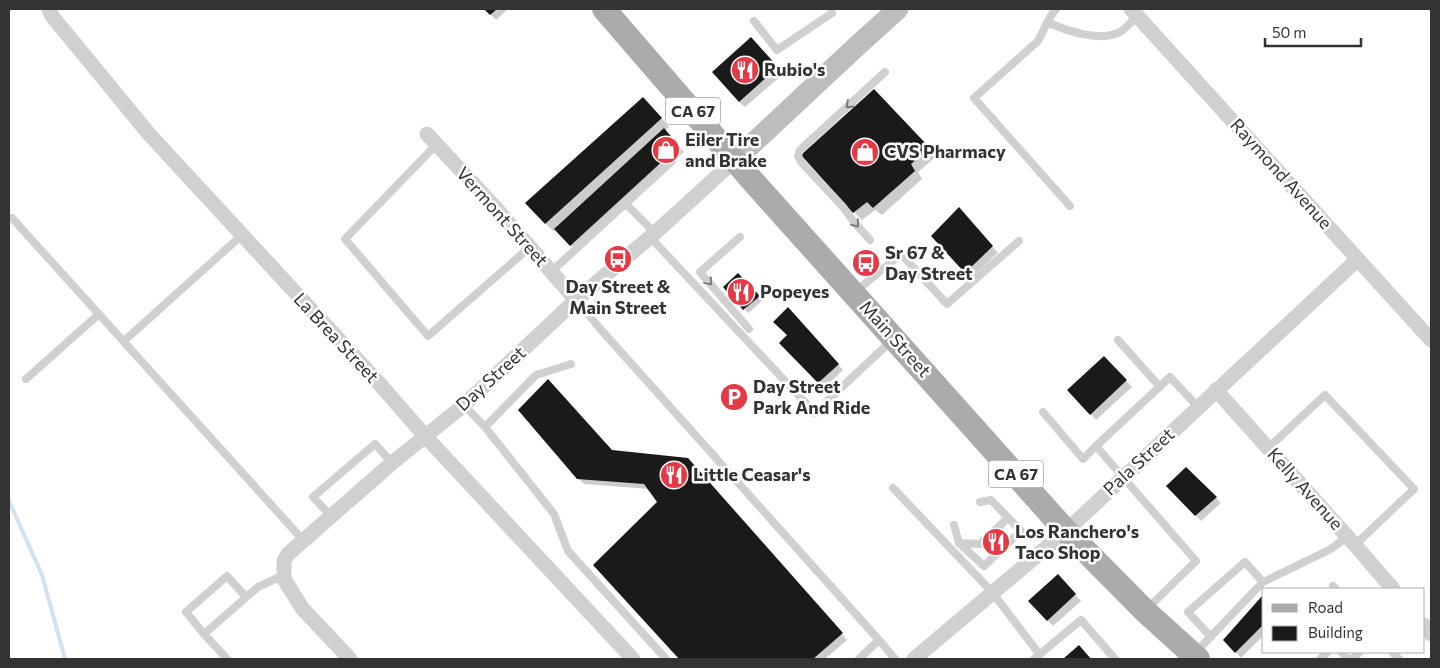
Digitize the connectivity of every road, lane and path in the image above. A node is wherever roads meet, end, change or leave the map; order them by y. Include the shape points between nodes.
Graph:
1 (49, 9) edge
2 (604, 9) edge
3 (898, 9) edge
4 (1056, 9) edge
5 (1134, 12) edge
6 (832, 13) dead end
7 (754, 21) dead end
8 (1047, 22) junction
9 (885, 72) dead end
10 (432, 139) joint
11 (735, 160) junction
12 (672, 161) dead end
13 (625, 203) junction
14 (1070, 206) dead end
15 (12, 218) dead end
16 (242, 235) junction
17 (653, 235) junction
18 (740, 237) dead end
19 (870, 240) dead end
20 (1019, 241) dead end
21 (530, 247) junction
22 (1358, 259) junction
23 (552, 271) junction
24 (854, 293) junction
25 (576, 300) junction
26 (99, 314) junction
27 (750, 330) dead end
28 (894, 338) junction
29 (1118, 340) dead end
30 (1431, 340) edge
31 (124, 341) junction
32 (571, 364) dead end
33 (26, 379) dead end
34 (1160, 387) junction
35 (1216, 390) junction
36 (827, 401) dead end
37 (464, 405) junction
38 (1198, 407) junction
39 (1043, 412) dead end
40 (815, 413) dead end
41 (485, 427) junction
42 (425, 436) junction
43 (1096, 446) junction
44 (1268, 448) junction
45 (392, 463) junction
46 (1123, 478) junction
47 (893, 488) dead end
48 (980, 502) dead end
49 (332, 517) junction
50 (1008, 518) junction
51 (954, 525) dead end
52 (1066, 531) junction
53 (304, 540) junction
54 (1351, 540) junction
55 (959, 543) junction
56 (284, 575) junction
57 (1263, 582) junction
58 (1392, 588) edge
59 (992, 592) junction
60 (246, 597) junction
61 (1145, 611) junction
62 (204, 634) junction
63 (1211, 637) junction
64 (880, 640) junction
65 (1037, 657) edge
66 (1196, 657) edge
67 (227, 659) edge
68 (350, 659) edge
69 (632, 659) edge
70 (666, 659) edge
71 (859, 659) edge
72 (895, 659) edge
73 (914, 659) edge
74 (1115, 659) edge

1 - 16 street, La Brea Street via 149,134
2 - 11 main road, Main Street / CA 67
3 - 11 main road
4 - 8 lane
5 - 8 lane via 1122,31 1112,35 1099,36 1062,29
5 - 22 street, Raymond Avenue
6 - 7 lane via 777,50
8 - 14 lane via 1038,41 974,98
9 -> 19 lane via 800,150 798,156
10 - 21 street, Vermont Street
10 - 21 lane via 345,238 428,336
11 - 17 street, Day Street
11 - 24 main road, Main Street / CA 67
12 - 13 lane
13 - 17 lane
13 - 23 lane
15 - 26 lane
16 - 31 lane
16 - 42 street, La Brea Street
17 - 25 street, Day Street
17 - 40 lane
18 -> 27 lane via 700,272
20 - 24 lane via 947,304 901,254
21 - 23 street, Vermont Street
22 - 30 street, Raymond Avenue
22 - 35 street, Pala Street
23 - 25 street, Vermont Street
24 - 28 main road, Main Street / CA 67
25 - 37 street, Day Street
25 - 64 lane
26 - 31 lane
26 - 33 lane
28 - 36 lane
28 - 52 main road, Main Street / CA 67
29 - 34 lane
31 - 53 lane
32 - 41 lane via 536,374
34 - 38 lane via 1170,377
34 - 43 lane
35 - 38 street, Pala Street
35 - 44 street, Kelly Avenue
37 - 41 lane
37 - 42 street, Day Street
38 - 46 street, Pala Street
39 - 43 lane via 1083,459
41 - 70 lane via 554,514 568,551
42 - 45 street, Day Street
42 - 69 street, La Brea Street
43 - 46 lane
44 - 54 street, Kelly Avenue
44 - 54 lane via 1325,395 1414,489
45 - 49 street, Day Street
45 - 49 lane via 375,444 313,497
46 - 52 street, Pala Street
46 - 61 lane via 1196,561
47 - 59 lane
48 - 50 lane via 991,500
49 - 53 street, Day Street
50 - 55 lane via 980,544
50 - 55 lane via 1021,530 984,566
51 - 55 lane
52 - 59 street, Pala Street
52 - 61 main road, Main Street / CA 67
53 - 56 street, Day Street via 284,561
54 - 57 lane
54 - 58 street, Kelly Avenue
56 - 60 lane via 258,587
56 - 68 street via 302,608
57 - 63 lane
57 - 63 lane via 1245,562 1188,612
59 - 65 lane
59 - 73 street, Pala Street
60 - 62 lane
60 - 62 lane via 228,576 220,582 186,612
61 - 66 main road, Main Street / CA 67
62 - 67 lane
63 - 66 lane
64 - 71 lane
64 - 72 lane
65 - 74 lane via 1081,620

